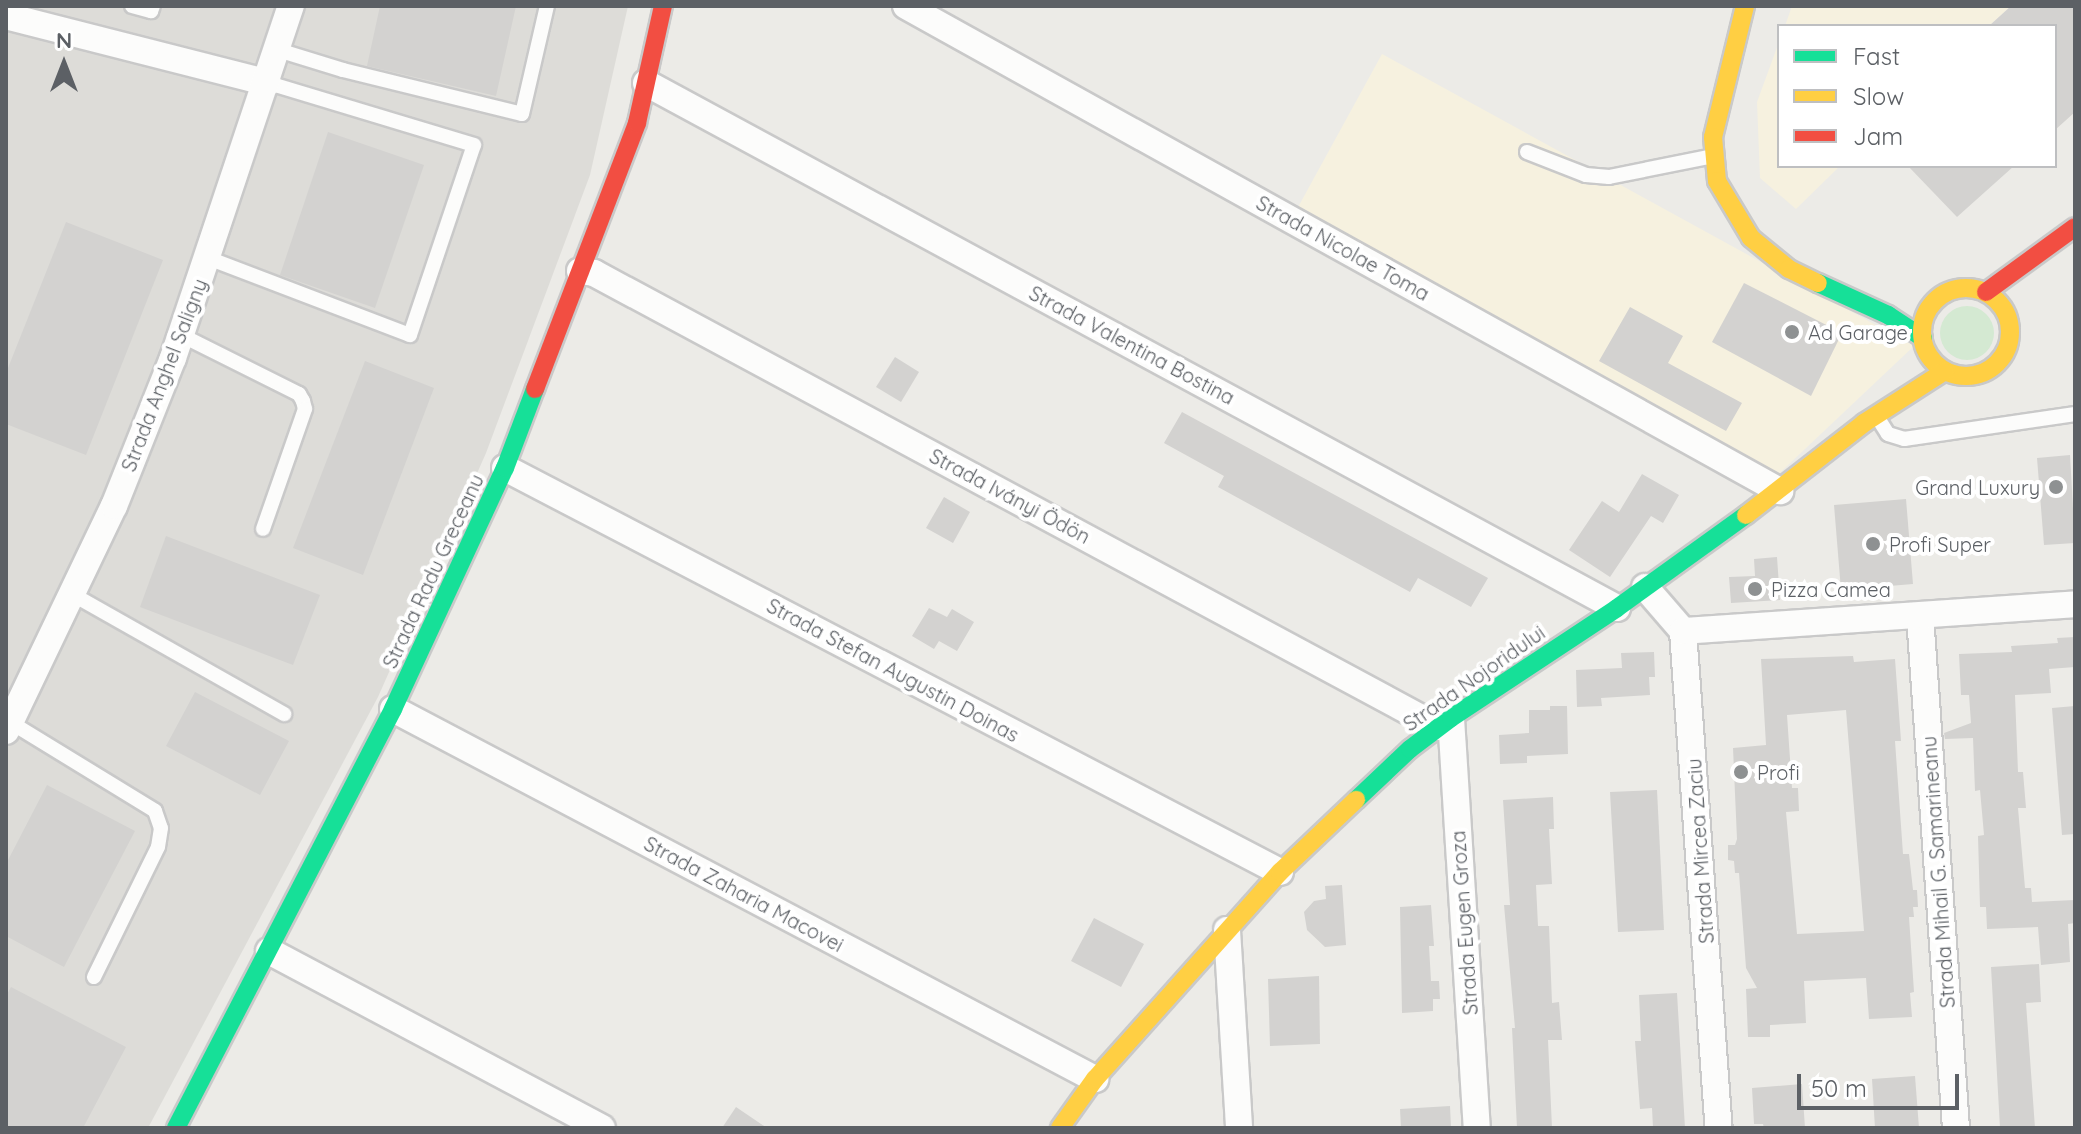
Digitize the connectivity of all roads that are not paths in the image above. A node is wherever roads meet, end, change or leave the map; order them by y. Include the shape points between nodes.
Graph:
1 (132, 6) edge
2 (153, 6) edge
3 (291, 6) edge
4 (547, 6) edge
5 (663, 6) edge
6 (906, 6) edge
7 (1745, 6) edge
8 (6, 16) edge
9 (278, 50) junction
10 (268, 83) junction
11 (646, 83) junction
12 (1527, 152) dead end
13 (1713, 156) junction
14 (2075, 227) edge
15 (2075, 240) edge
16 (1768, 251) junction
17 (208, 258) junction
18 (580, 271) junction
19 (1838, 271) dead end
20 (2035, 280) dead end
21 (1986, 292) junction
22 (1915, 298) dead end
23 (1935, 301) junction
24 (181, 335) junction
25 (1918, 357) junction
26 (1945, 371) junction
27 (2075, 414) edge
28 (1870, 419) junction
29 (505, 468) junction
30 (1780, 491) junction
31 (263, 529) dead end
32 (1645, 587) junction
33 (72, 594) junction
34 (2075, 604) edge
35 (1617, 608) junction
36 (1920, 616) junction
37 (1683, 631) junction
38 (393, 709) junction
39 (284, 714) dead end
40 (1444, 722) junction
41 (8, 727) edge
42 (1280, 872) junction
43 (1227, 930) junction
44 (269, 951) junction
45 (94, 977) dead end
46 (1095, 1079) junction
47 (176, 1128) edge
48 (602, 1128) edge
49 (1060, 1128) edge
50 (1239, 1128) edge
51 (1477, 1128) edge
52 (1719, 1128) edge
53 (1956, 1128) edge

1 - 2 lane via 151,11
3 - 9 street, Strada Anghel Saligny
4 - 9 lane via 522,114
5 - 11 main road, Strada Radu Greceanu
6 - 30 street, Strada Nicolae Toma
7 - 13 main road via 1715,115
8 - 10 street
9 - 10 street, Strada Anghel Saligny
10 - 17 street, Strada Anghel Saligny
10 - 17 lane via 474,145 410,335
11 - 18 main road, Strada Radu Greceanu via 637,123
11 - 35 street, Strada Valentina Bostina
12 - 13 lane via 1586,175 1609,177
13 - 16 main road via 1725,199 1751,238
14 - 21 main road
15 - 20 main road
16 - 19 main road via 1794,254
16 - 25 main road via 1789,269 1888,315
17 - 24 street, Strada Anghel Saligny
18 - 29 main road, Strada Radu Greceanu
18 - 40 street, Strada Iványi Ödön via 594,273
21 - 23 main road via 1959,289
21 - 26 main road via 2010,306 2011,338 1998,364 1973,376
22 - 23 main road
23 - 25 main road via 1927,312
24 - 31 lane via 299,394 303,401 305,409
24 - 33 street, Strada Anghel Saligny via 114,506
25 - 26 main road
25 - 28 main road, Strada Nojoridului
26 - 28 main road, Strada Nojoridului
27 - 28 lane via 1904,439
28 - 30 main road, Strada Nojoridului
29 - 38 main road, Strada Radu Greceanu
29 - 42 street, Strada Stefan Augustin Doinas
30 - 32 main road, Strada Nojoridului
32 - 35 main road, Strada Nojoridului
32 - 37 street
33 - 39 lane
33 - 41 street, Strada Anghel Saligny
34 - 36 street
35 - 40 main road, Strada Nojoridului
36 - 37 street
36 - 53 street, Strada Mihail G. Samarineanu
37 - 52 street, Strada Mircea Zaciu
38 - 44 main road, Strada Radu Greceanu
38 - 46 street, Strada Zaharia Macovei
40 - 42 main road, Strada Nojoridului
40 - 51 street, Strada Eugen Groza
41 - 45 lane via 155,811 161,828 158,847
42 - 43 main road, Strada Nojoridului
43 - 46 main road, Strada Nojoridului
43 - 50 street
44 - 47 main road, Strada Radu Greceanu
44 - 48 street
46 - 49 main road, Strada Nojoridului

